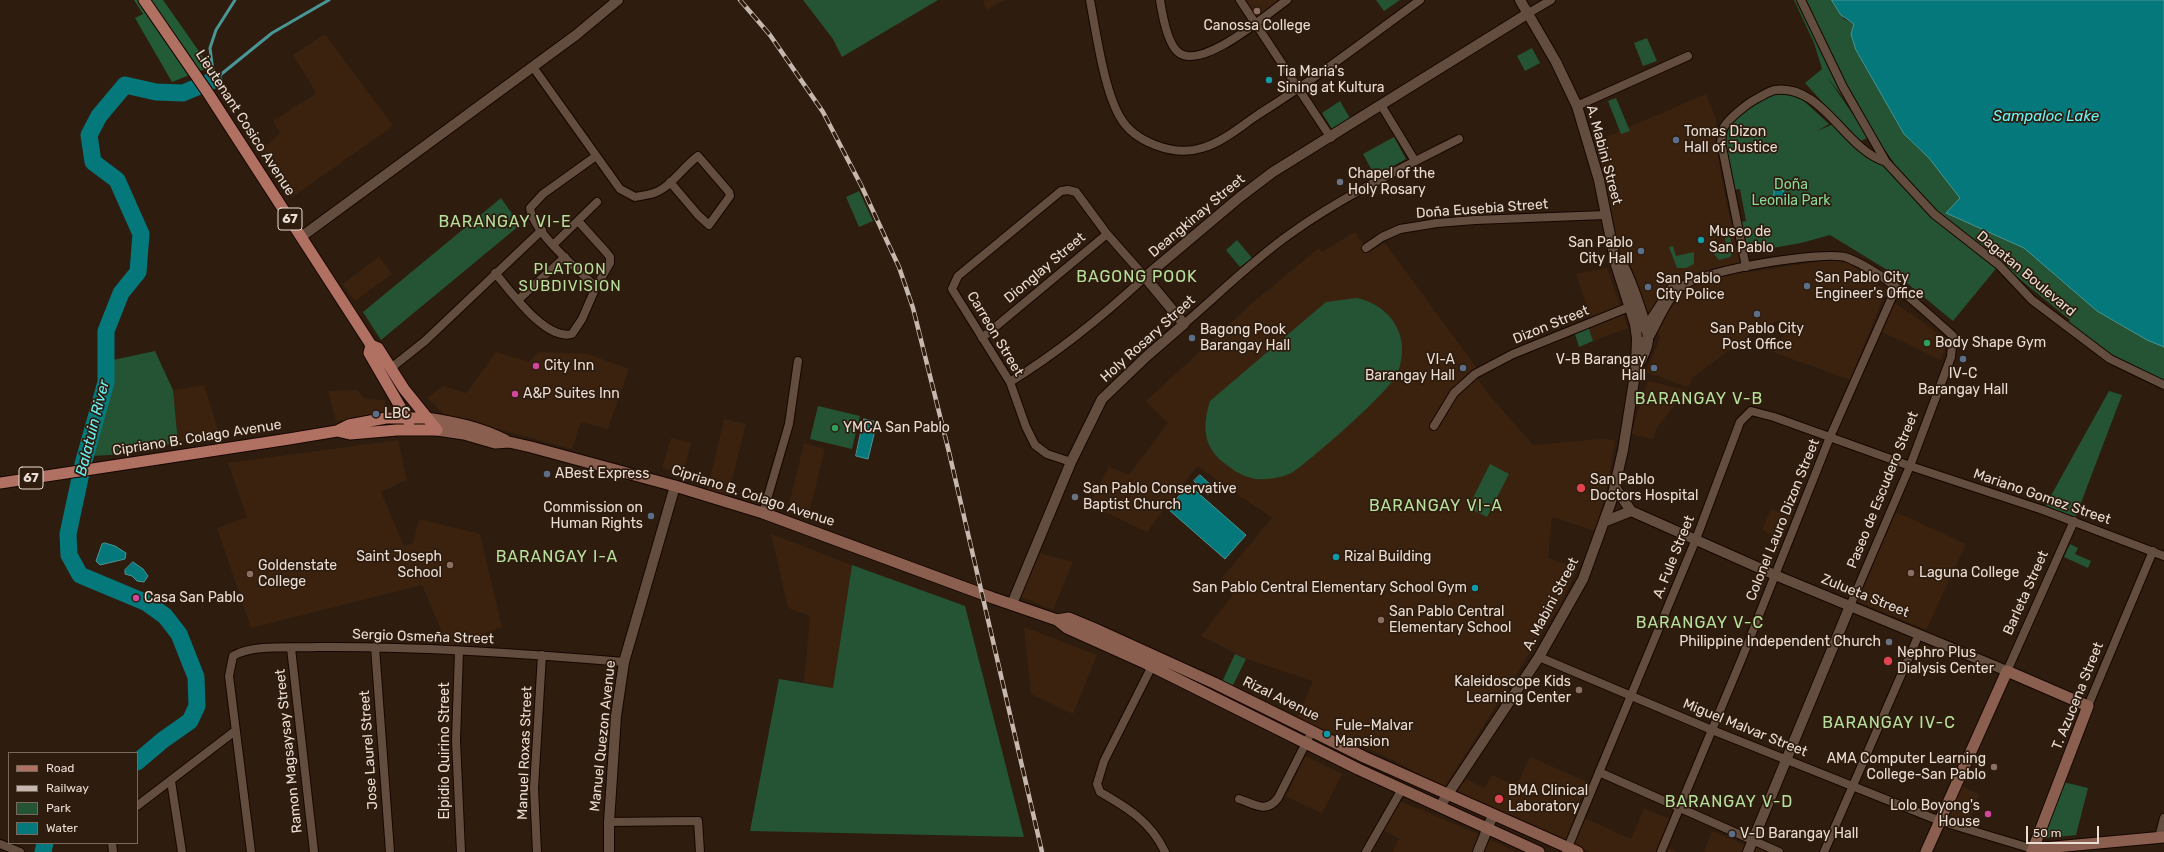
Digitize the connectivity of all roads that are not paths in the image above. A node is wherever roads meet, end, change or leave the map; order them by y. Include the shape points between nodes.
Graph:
1 (144, 0) edge
2 (618, 0) edge
3 (1090, 0) edge
4 (1160, 0) edge
5 (1240, 0) edge
6 (1287, 0) edge
7 (1420, 0) edge
8 (1520, 0) edge
9 (1551, 0) edge
10 (1801, 0) edge
11 (1527, 14) junction
12 (1254, 23) junction
13 (1688, 56) dead end
14 (533, 67) junction
15 (1299, 88) junction
16 (1381, 105) junction
17 (1577, 106) junction
18 (1331, 138) junction
19 (1459, 139) dead end
20 (596, 156) junction
21 (1414, 161) junction
22 (1886, 162) junction
23 (670, 182) junction
24 (597, 202) dead end
25 (1605, 215) junction
26 (578, 221) junction
27 (542, 230) junction
28 (1107, 234) junction
29 (301, 237) junction
30 (553, 245) junction
31 (1366, 248) dead end
32 (565, 256) junction
33 (1746, 267) junction
34 (495, 273) junction
35 (1145, 277) junction
36 (1683, 286) junction
37 (596, 287) junction
38 (1896, 288) junction
39 (518, 300) junction
40 (1634, 305) junction
41 (1184, 324) junction
42 (1646, 327) junction
43 (982, 338) junction
44 (1637, 340) junction
45 (1648, 340) junction
46 (371, 345) junction
47 (798, 361) dead end
48 (391, 368) junction
49 (1636, 368) junction
50 (1010, 382) junction
51 (2164, 385) edge
52 (1751, 411) joint
53 (408, 418) junction
54 (426, 418) junction
55 (1434, 426) dead end
56 (337, 430) junction
57 (412, 430) junction
58 (437, 430) junction
59 (1830, 437) junction
60 (509, 442) junction
61 (1071, 462) junction
62 (1910, 466) junction
63 (0, 483) edge
64 (675, 486) junction
65 (1615, 487) junction
66 (1631, 511) junction
67 (763, 513) junction
68 (1606, 521) junction
69 (2074, 522) junction
70 (1696, 539) junction
71 (2153, 551) junction
72 (2164, 556) edge
73 (1775, 575) junction
74 (984, 594) joint
75 (1012, 604) junction
76 (1850, 606) junction
77 (1057, 620) junction
78 (1919, 634) junction
79 (375, 647) junction
80 (291, 648) junction
81 (459, 650) junction
82 (1150, 653) junction
83 (542, 655) junction
84 (1539, 657) junction
85 (624, 662) junction
86 (1152, 666) junction
87 (2007, 671) junction
88 (1214, 683) junction
89 (1208, 695) junction
90 (1632, 695) junction
91 (2088, 706) junction
92 (1263, 708) junction
93 (1258, 719) junction
94 (1712, 730) junction
95 (235, 731) junction
96 (1312, 731) junction
97 (1304, 743) junction
98 (1364, 757) junction
99 (1787, 759) junction
100 (1358, 768) junction
101 (1599, 772) junction
102 (171, 781) junction
103 (1853, 785) junction
104 (1402, 789) junction
105 (1449, 795) junction
106 (1239, 799) dead end
107 (138, 805) edge
108 (1440, 806) junction
109 (1680, 806) junction
110 (1493, 815) junction
111 (2164, 818) edge
112 (1940, 821) junction
113 (609, 822) junction
114 (1487, 829) junction
115 (2161, 837) edge
116 (1753, 840) junction
117 (0, 844) edge
118 (2032, 850) edge
119 (1571, 851) edge
120 (20, 852) edge
121 (182, 852) edge
122 (251, 852) edge
123 (314, 852) edge
124 (390, 852) edge
125 (461, 852) edge
126 (537, 852) edge
127 (609, 852) edge
128 (700, 852) edge
129 (1165, 852) edge
130 (1366, 852) edge
131 (1478, 852) edge
132 (1539, 852) edge
133 (1661, 852) edge
134 (1748, 852) edge
135 (1779, 852) edge
136 (1824, 852) edge
137 (1926, 852) edge

1 - 29 main road, Lieutenant Cosico Avenue / 67
2 - 14 street
3 - 15 street via 1112,99 1120,118 1144,142 1159,147 1201,149
4 - 12 street via 1170,41 1178,52 1186,56 1201,56 1211,52
5 - 12 street
6 - 12 street
7 - 15 street
8 - 11 street, A. Mabini Street
9 - 11 street
10 - 22 street, Dagatan Boulevard via 1843,87
11 - 16 street, Deangkinay Street
11 - 17 street, A. Mabini Street via 1556,62
12 - 15 street
13 - 17 street
14 - 20 street
14 - 29 street
15 - 18 street
16 - 18 street, Deangkinay Street
16 - 21 street
17 - 25 street, A. Mabini Street via 1595,167
18 - 35 street, Deangkinay Street via 1273,172 1240,196
19 - 21 street, Holy Rosary Street
20 - 23 street via 620,189 635,197 655,193
20 - 27 street via 543,194 530,208 531,215
21 - 41 street, Holy Rosary Street via 1336,204 1289,235
22 - 33 street, Dagatan Boulevard via 1864,151 1825,111 1798,91 1774,90 1752,101 1725,126 1721,142
22 - 51 street, Dagatan Boulevard via 1940,221 1999,265 2032,300 2110,359
23 - 23 street via 698,156 730,196 709,224
24 - 26 street
25 - 31 street, Doña Eusebia Street via 1437,223 1400,229
25 - 40 street, A. Mabini Street via 1616,265
26 - 30 street
26 - 37 street via 610,257 610,263
27 - 30 street
27 - 34 street
28 - 35 street
28 - 43 street, Dionglay Street
28 - 43 street, Carreon Street via 1076,192 1061,191 958,276 952,289
29 - 46 main road, Lieutenant Cosico Avenue / 67
30 - 32 street
32 - 37 street
32 - 39 street
33 - 36 street
33 - 38 street via 1832,255 1847,257 1864,265
34 - 39 street
34 - 48 street via 425,341
35 - 41 street
35 - 50 street, Deangkinay Street via 1116,304 1050,356
36 - 42 street via 1676,284 1671,288
36 - 45 street via 1674,295
37 - 39 street via 576,330 566,335 531,316
38 - 59 street, Colonel Lauro Dizon Street
38 - 62 street, Paseo de Escudero Street via 1953,336 1952,357
40 - 42 street, A. Mabini Street
40 - 44 street, A. Mabini Street
40 - 55 street, Dizon Street via 1513,354 1475,374 1454,393
41 - 61 street, Holy Rosary Street via 1102,399
42 - 44 street
42 - 45 street, A. Mabini Street
43 - 50 street, Carreon Street
44 - 45 street
44 - 49 street, A. Mabini Street
45 - 49 street, A. Mabini Street
46 - 48 main road, Lieutenant Cosico Avenue / 67 via 378,348
46 - 53 main road, Lieutenant Cosico Avenue / 67 via 370,353
47 - 67 street via 789,424
48 - 54 main road, Lieutenant Cosico Avenue / 67
49 - 65 street, A. Mabini Street
50 - 61 street, Carreon Street via 1035,445 1047,454
52 - 59 street, Mariano Gomez Street
52 - 70 street, A. Fule Street via 1740,422
53 - 54 main road, Cipriano B. Colago Avenue / 67
53 - 56 main road, Cipriano B. Colago Avenue / 67 via 386,418 349,425
53 - 57 main road, Lieutenant Cosico Avenue / 67
54 - 58 main road, Lieutenant Cosico Avenue / 67
54 - 60 main road, Cipriano B. Colago Avenue / 67 via 453,421 479,428
56 - 57 main road, Cipriano B. Colago Avenue / 67 via 350,434
56 - 63 main road, Cipriano B. Colago Avenue / 67
57 - 58 main road, Cipriano B. Colago Avenue / 67
58 - 60 main road, Cipriano B. Colago Avenue / 67 via 464,434 495,443
59 - 62 street, Mariano Gomez Street
59 - 73 street, Colonel Lauro Dizon Street
60 - 64 main road, Cipriano B. Colago Avenue / 67
61 - 75 street, Holy Rosary Street
62 - 69 street, Mariano Gomez Street
62 - 76 street, Paseo de Escudero Street
64 - 67 main road, Cipriano B. Colago Avenue / 67
64 - 85 street, Manuel Quezon Avenue
65 - 66 street
65 - 68 street, A. Mabini Street
66 - 68 street
66 - 70 street, Zulueta Street
67 - 74 main road, Cipriano B. Colago Avenue / 67
68 - 84 street, A. Mabini Street via 1583,579
69 - 71 street, Mariano Gomez Street
69 - 87 street, Barleta Street
70 - 73 street, Zulueta Street
70 - 90 street, A. Fule Street
71 - 72 street, Mariano Gomez Street
71 - 91 street, T. Azucena Street
73 - 76 street, Zulueta Street
73 - 94 street, Colonel Lauro Dizon Street
74 - 75 main road, Rizal Avenue / 67
75 - 77 main road, Rizal Avenue / 67
76 - 78 street, Zulueta Street
76 - 99 street, Paseo de Escudero Street
77 - 82 main road, Rizal Avenue / 67 via 1069,618
77 - 86 main road, Rizal Avenue / 67 via 1068,628
78 - 87 street, Zulueta Street
78 - 103 street
79 - 80 street, Sergio Osmeña Street
79 - 81 street, Sergio Osmeña Street
79 - 124 street, Jose Laurel Street
80 - 95 street, Sergio Osmeña Street via 240,652 233,656 229,676
80 - 123 street, Ramon Magsaysay Street
81 - 83 street, Sergio Osmeña Street
81 - 125 street, Elpidio Quirino Street via 456,740
82 - 86 street
82 - 88 main road, Rizal Avenue / 67
83 - 85 street, Sergio Osmeña Street
83 - 126 street, Manuel Roxas Street via 534,788
84 - 90 street, Miguel Malvar Street
84 - 105 street, A. Mabini Street
85 - 113 street, Manuel Quezon Avenue via 616,716
86 - 89 main road, Rizal Avenue / 67
86 - 129 street via 1104,761 1097,784 1100,792 1134,813 1149,826
87 - 91 main road, Zulueta Street
87 - 112 main road, Barleta Street
88 - 89 main road
88 - 92 main road, Rizal Avenue / 67
89 - 93 main road, Rizal Avenue / 67
90 - 94 street, Miguel Malvar Street
90 - 101 street, A. Fule Street
91 - 118 main road, T. Azucena Street
92 - 93 main road
92 - 96 main road, Rizal Avenue / 67
93 - 97 main road, Rizal Avenue / 67
94 - 99 street, Miguel Malvar Street
94 - 109 street, Colonel Lauro Dizon Street
95 - 102 street
95 - 122 street
96 - 97 street
96 - 98 main road, Rizal Avenue / 67
97 - 100 main road, Rizal Avenue / 67
97 - 106 street via 1272,806 1264,808
98 - 100 main road
98 - 105 main road, Rizal Avenue / 67
99 - 103 street, Miguel Malvar Street
99 - 116 street, Paseo de Escudero Street
100 - 104 main road, Rizal Avenue / 67
101 - 109 street
101 - 119 street, A. Fule Street
102 - 107 street
102 - 121 street
103 - 112 street, Miguel Malvar Street
103 - 136 street
104 - 108 main road, Rizal Avenue / 67
104 - 130 street
105 - 108 street, A. Mabini Street
105 - 110 main road, Rizal Avenue / 67
108 - 114 main road, Rizal Avenue / 67
109 - 116 street
109 - 133 street, Colonel Lauro Dizon Street
110 - 114 street
110 - 119 main road, Rizal Avenue / 67
111 - 115 street
112 - 118 street, Miguel Malvar Street
112 - 137 main road, Barleta Street
113 - 127 street, Manuel Quezon Avenue
113 - 128 street via 698,821
114 - 131 street
114 - 132 main road, Rizal Avenue / 67
115 - 118 main road
116 - 134 street, Paseo de Escudero Street
116 - 135 street
117 - 120 street

